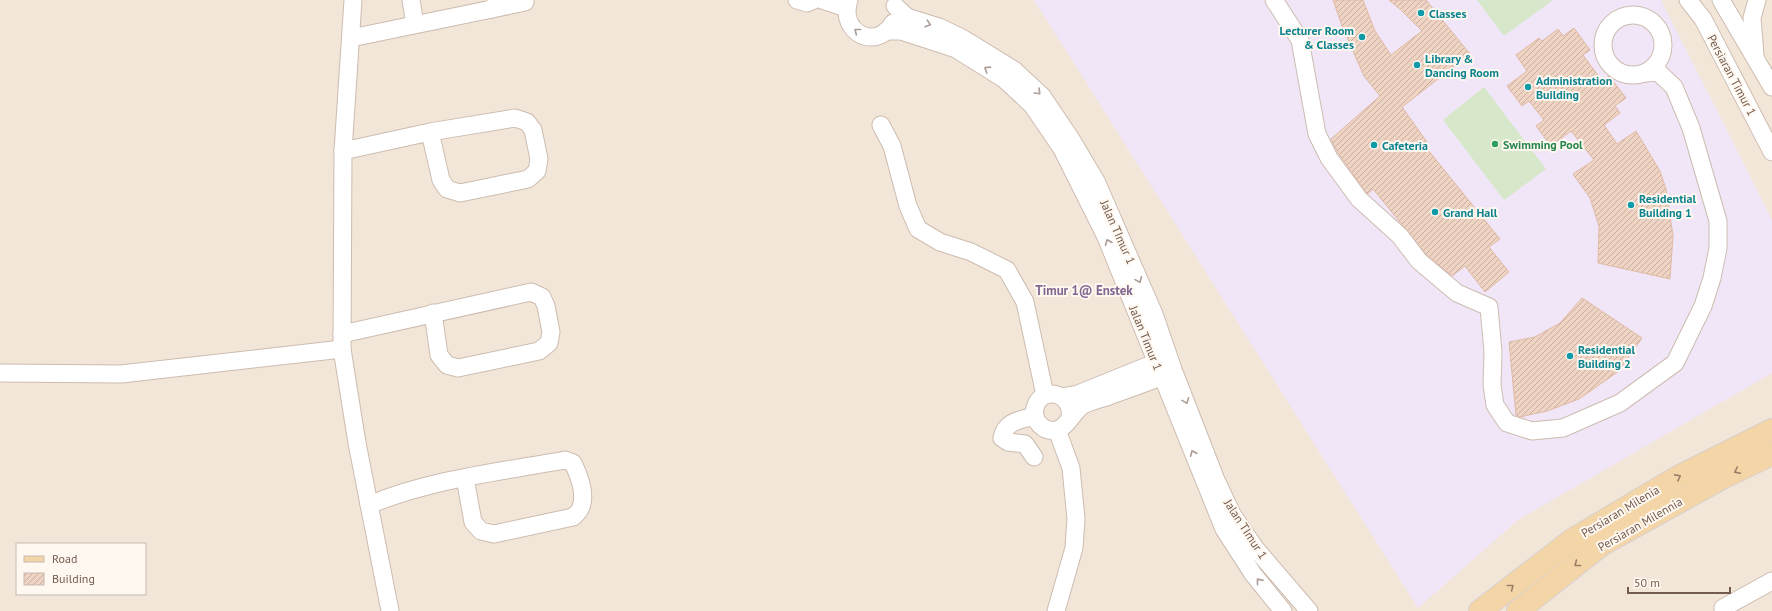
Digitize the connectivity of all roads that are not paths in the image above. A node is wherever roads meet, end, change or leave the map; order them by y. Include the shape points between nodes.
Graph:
1 (353, 0) edge
2 (411, 0) edge
3 (797, 0) edge
4 (814, 0) edge
5 (822, 0) edge
6 (1274, 0) edge
7 (1688, 0) edge
8 (1757, 0) edge
9 (1724, 1) edge
10 (525, 2) dead end
11 (894, 3) edge
12 (496, 4) edge
13 (848, 4) edge
14 (1630, 8) edge
15 (1703, 19) junction
16 (415, 24) junction
17 (886, 32) junction
18 (351, 38) junction
19 (1756, 60) junction
20 (1646, 73) junction
21 (1772, 87) edge
22 (881, 125) dead end
23 (430, 132) junction
24 (343, 151) junction
25 (1772, 152) edge
26 (432, 313) junction
27 (342, 342) junction
28 (1165, 367) junction
29 (0, 373) edge
30 (1045, 395) junction
31 (1062, 397) junction
32 (1035, 416) junction
33 (1070, 418) junction
34 (1057, 430) junction
35 (1772, 430) edge
36 (1772, 454) edge
37 (1034, 457) dead end
38 (465, 478) junction
39 (369, 505) junction
40 (1772, 581) edge
41 (390, 611) edge
42 (1056, 611) edge
43 (1283, 611) edge
44 (1309, 611) edge
45 (1480, 611) edge
46 (1518, 611) edge
47 (1723, 611) edge

1 - 18 street
2 - 16 street
3 - 4 street via 807,3
5 - 13 street
6 - 20 street via 1300,40 1317,134 1329,158 1359,198 1400,236 1419,261 1457,293 1489,307 1495,405 1507,423 1532,431 1563,428 1620,402 1675,363 1703,306 1712,278 1718,248 1718,221 1691,128 1674,87 1658,72
7 - 15 street, Persiaran Timur 1
8 - 19 street via 1752,18
9 - 15 street
9 - 19 street
10 - 12 street
11 - 17 street via 895,19
11 -> 28 street, Jalan TImur 1 via 907,17 939,27 962,38 1014,70 1042,96 1096,181 1154,314
12 - 16 street
17 -> 13 street, Jalan Timur 1 via 871,37 855,31 847,17
14 - 20 street via 1656,25 1662,37 1663,52 1660,61
14 - 20 street via 1611,24 1603,43 1604,54 1616,71 1636,76
15 - 25 street, Persiaran Timur 1
16 - 18 street
28 -> 17 street, Jalan Timur 1 via 1106,237 1062,149 1032,105 1004,79 956,49 901,31
18 - 24 street
19 - 21 street
22 - 30 street via 892,146 908,206 918,230 940,242 971,252 1008,270 1025,302
23 - 23 street via 516,118 527,122 533,130 539,159 537,171 528,179 460,193 447,189 441,180
23 - 24 street
24 - 27 street
26 - 26 street via 531,292 542,297 546,306 551,332 549,343 539,351 458,368 447,365 439,355
26 - 27 street
27 - 29 street via 121,374
27 - 39 street
28 - 31 street
28 - 33 street via 1084,405
43 -> 28 street, Jalan Timur 1 via 1253,574 1224,529
28 -> 44 street, Jalan TImur 1 via 1232,514 1255,548
30 - 31 street
30 - 32 street via 1036,404
31 - 33 street via 1070,406
32 - 34 street via 1040,426
32 - 37 street via 1010,423 1002,438 1008,442 1025,444
33 - 34 street
34 - 42 street via 1071,468 1076,519 1074,548
45 -> 35 main road, Persiaran Milenia via 1572,540 1676,478
36 -> 46 main road, Persiaran Milennia via 1722,478 1601,545
38 - 38 street via 564,460 573,463 578,473 583,499 581,509 573,517 494,534 481,531 473,522
38 - 39 street via 395,494
39 - 41 street
40 - 47 street via 1733,601 1723,608

